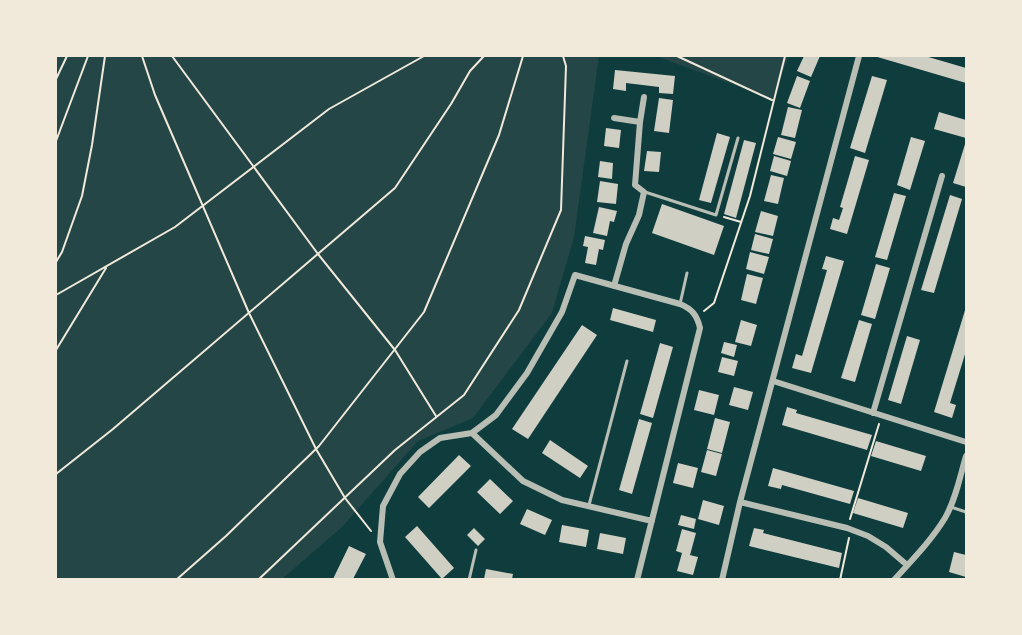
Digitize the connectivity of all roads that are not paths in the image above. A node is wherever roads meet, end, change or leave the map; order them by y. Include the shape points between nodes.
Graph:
1 (859, 56) edge
2 (644, 97) dead end
3 (614, 118) dead end
4 (640, 122) junction
5 (738, 138) dead end
6 (942, 176) dead end
7 (644, 192) junction
8 (687, 273) dead end
9 (614, 286) junction
10 (680, 304) junction
11 (627, 361) dead end
12 (773, 381) junction
13 (873, 413) junction
14 (472, 433) junction
15 (966, 442) edge
16 (966, 456) edge
17 (740, 502) junction
18 (590, 505) junction
19 (950, 507) junction
20 (966, 512) edge
21 (652, 521) junction
22 (476, 550) dead end
23 (908, 565) junction
24 (393, 579) edge
25 (469, 579) edge
26 (637, 579) edge
27 (722, 579) edge
28 (894, 579) edge

1 - 12 street
2 - 4 street
3 - 4 street
4 - 7 street via 635,185
5 - 7 lane via 716,215
6 - 13 street
7 - 9 street
8 - 10 lane
9 - 10 street
9 - 14 street via 575,275 562,312 527,373 496,415
10 - 21 street via 697,317 700,328
11 - 18 lane
12 - 13 street
12 - 17 street
13 - 15 street
14 - 18 street via 523,481 562,500
14 - 24 street via 440,438 400,474 383,506 380,542
16 - 19 street
17 - 23 street via 847,528 868,536
17 - 27 street
18 - 21 street
19 - 20 lane
19 - 23 street
21 - 26 street
22 - 25 lane
23 - 28 street

